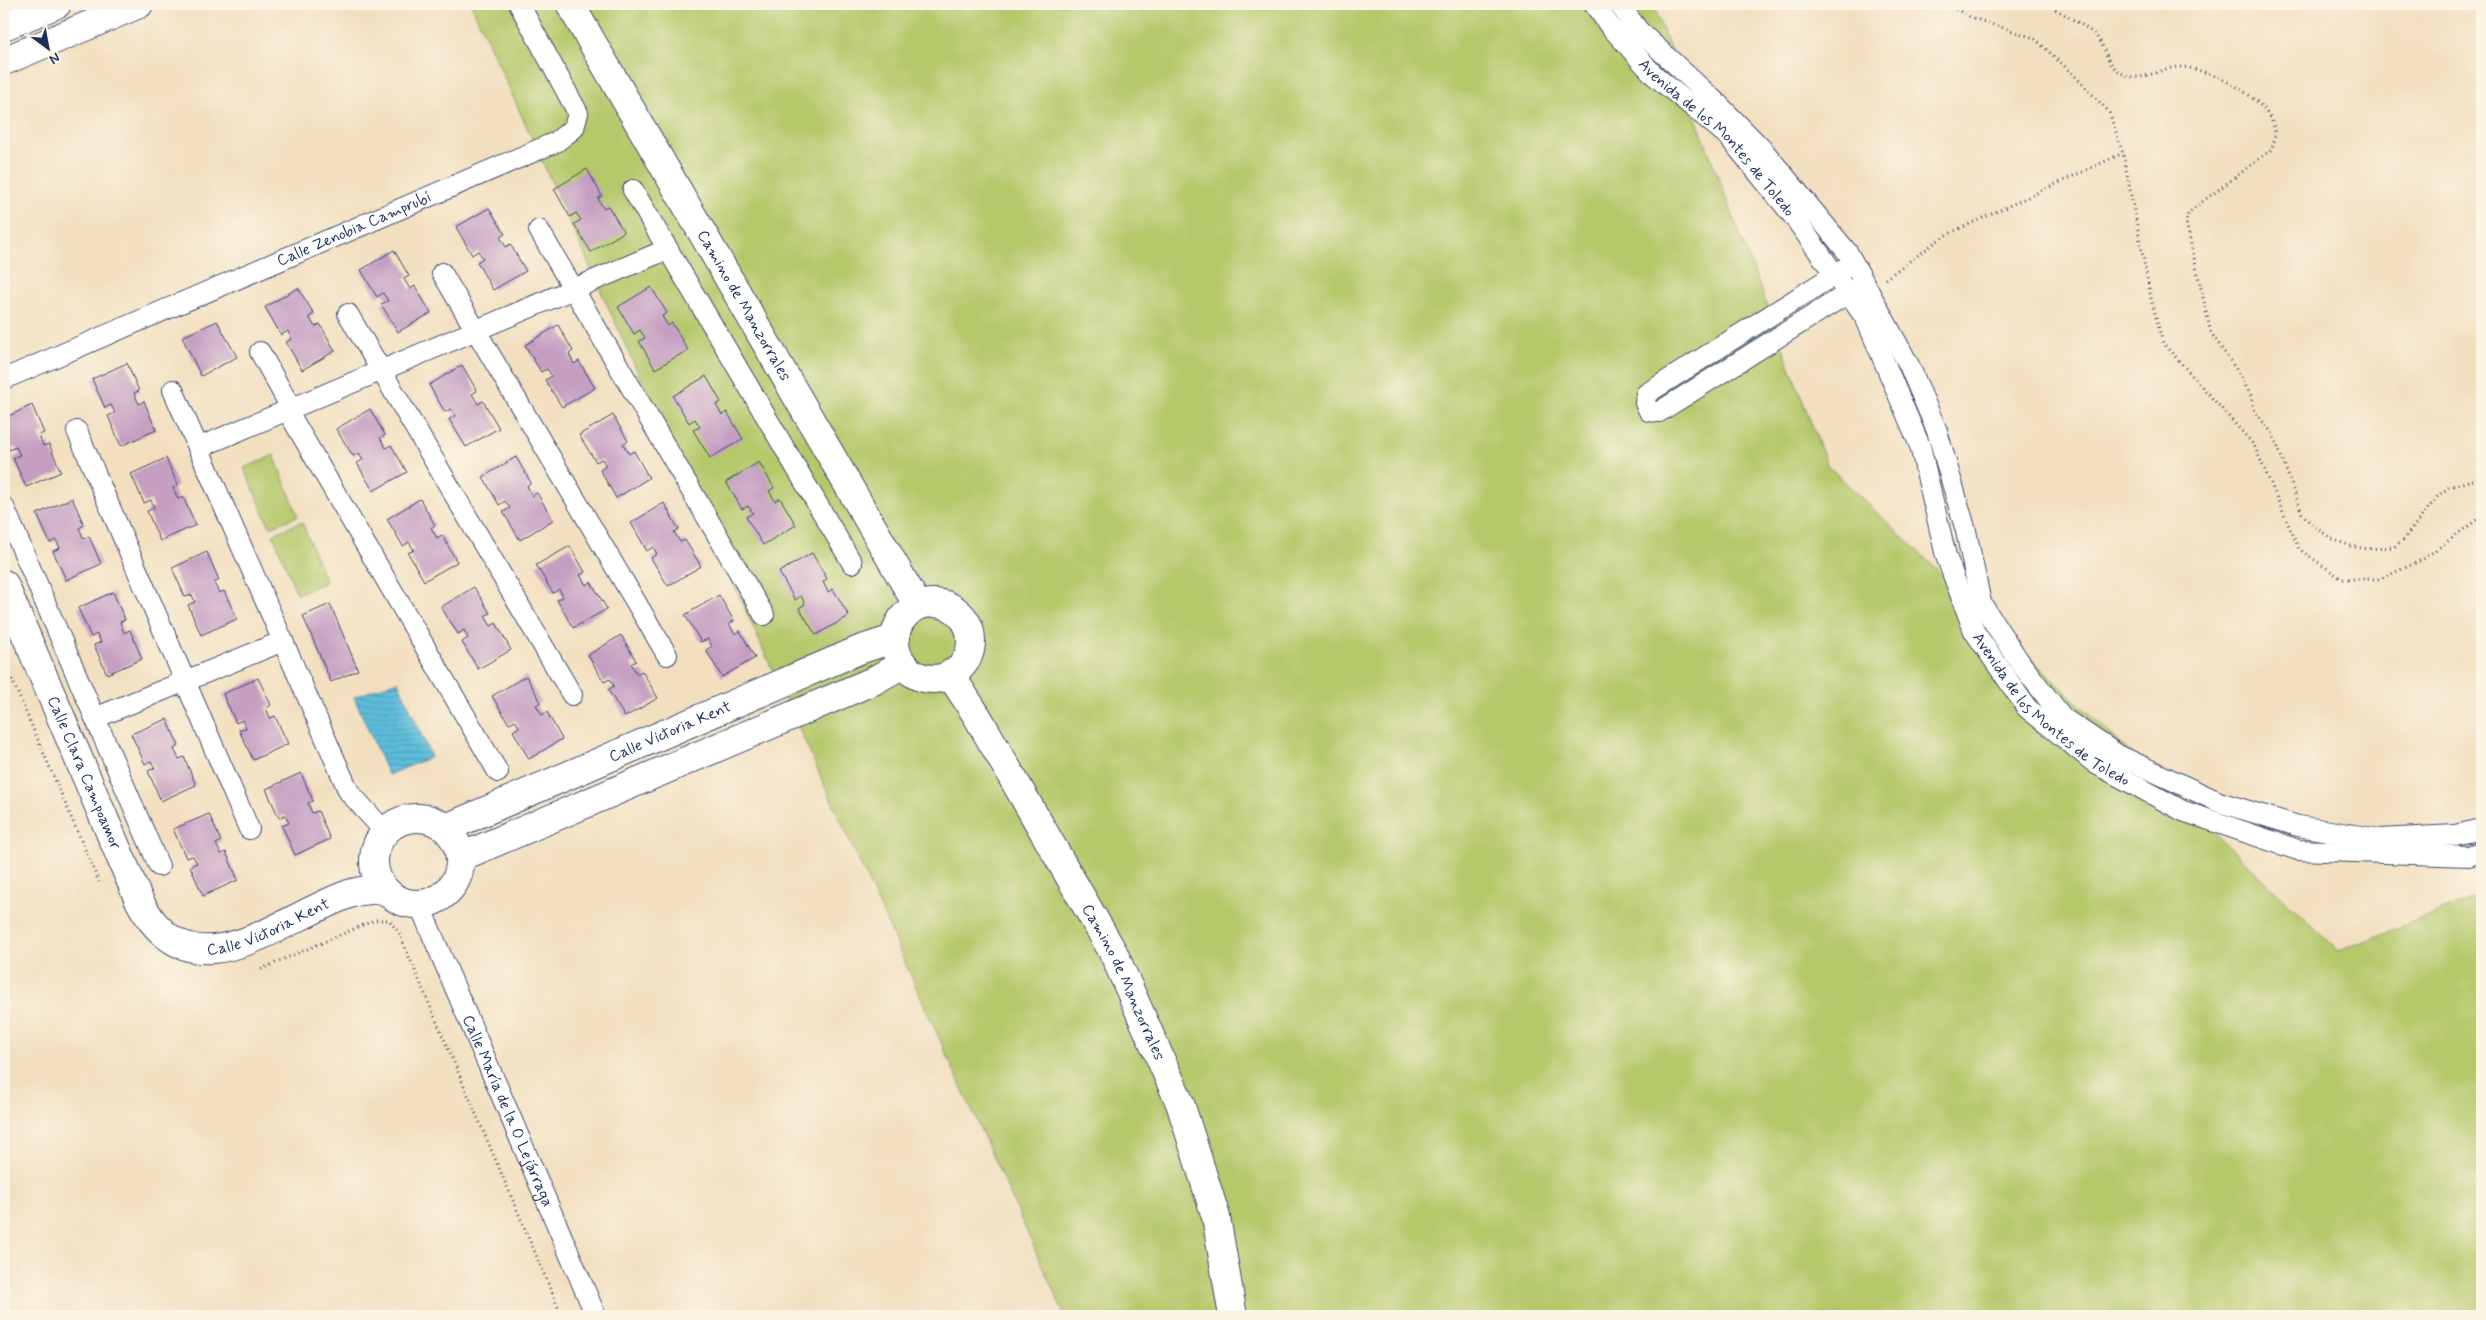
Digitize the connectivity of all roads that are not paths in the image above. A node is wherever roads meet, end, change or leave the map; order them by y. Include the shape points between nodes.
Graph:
1 (57, 4) edge
2 (139, 4) edge
3 (519, 4) edge
4 (570, 4) edge
5 (1594, 4) edge
6 (1620, 4) edge
7 (4, 26) edge
8 (4, 61) edge
9 (633, 190) dead end
10 (539, 230) dead end
11 (668, 249) junction
12 (1853, 263) junction
13 (442, 273) dead end
14 (1835, 275) junction
15 (574, 289) junction
16 (1860, 289) junction
17 (348, 314) dead end
18 (476, 330) junction
19 (260, 352) dead end
20 (381, 370) junction
21 (4, 379) edge
22 (173, 390) dead end
23 (289, 409) junction
24 (77, 431) dead end
25 (198, 448) junction
26 (4, 507) edge
27 (852, 563) dead end
28 (4, 584) edge
29 (918, 606) junction
30 (764, 615) dead end
31 (896, 638) junction
32 (283, 641) junction
33 (667, 655) dead end
34 (903, 664) junction
35 (950, 674) junction
36 (185, 681) junction
37 (572, 695) dead end
38 (95, 718) junction
39 (498, 772) dead end
40 (446, 828) junction
41 (248, 829) dead end
42 (2482, 829) edge
43 (385, 832) junction
44 (2482, 851) edge
45 (461, 857) junction
46 (159, 866) dead end
47 (378, 876) junction
48 (419, 904) junction
49 (184, 946) joint
50 (596, 1316) edge
51 (1233, 1316) edge

1 - 7 street
2 - 8 street
3 - 21 street, Calle Zenobia Camprubí via 578,113 574,128 556,142
4 - 29 street, Camino de Manzorrales
5 - 14 street, Avenida de los Montes de Toledo via 1654,75 1728,136 1794,217
6 - 12 street, Avenida de los Montes de Toledo via 1638,30 1762,150
9 - 11 street
10 - 15 street
11 - 15 street
11 - 27 street
12 - 14 street
12 - 16 street, Avenida de los Montes de Toledo
13 - 18 street
14 - 16 street, Avenida de los Montes de Toledo
14 - 16 street via 1646,394 1645,403 1649,411 1659,412
15 - 18 street
15 - 30 street
16 - 42 street, Avenida de los Montes de Toledo via 1909,365 1938,431 1966,531 1981,603 2021,664 2063,718 2118,755 2219,802 2298,826 2380,838 2455,835
16 - 44 street, Avenida de los Montes de Toledo via 1866,319 1920,446 1946,556 1974,631 2027,708 2096,764 2183,811 2298,850 2470,856
17 - 20 street
18 - 20 street
18 - 33 street
19 - 23 street
20 - 23 street
20 - 37 street
22 - 25 street
23 - 25 street
23 - 39 street
24 - 36 street
25 - 32 street
26 - 38 street
28 - 49 street, Calle Clara Campoamor via 138,898 162,933
29 - 31 street via 902,619
29 - 35 street via 943,604 955,609 967,624 971,643 968,656 961,667
31 - 34 street via 898,656
31 - 40 street, Calle Victoria Kent via 859,650
32 - 36 street
32 - 43 street via 349,792
34 - 35 street via 925,678
34 - 45 street, Calle Victoria Kent via 864,685
35 - 51 street, Camino de Manzorrales via 987,733 1121,970 1180,1104 1216,1217
36 - 38 street
36 - 41 street
38 - 46 street
40 - 43 street via 422,817 395,823
40 - 45 street via 454,836
43 - 47 street via 374,852
45 - 48 street via 457,877 445,894
47 - 48 street via 394,897 406,903
47 - 49 street, Calle Victoria Kent via 351,893 251,939 214,950
48 - 50 street, Calle María de la O Lejárraga

